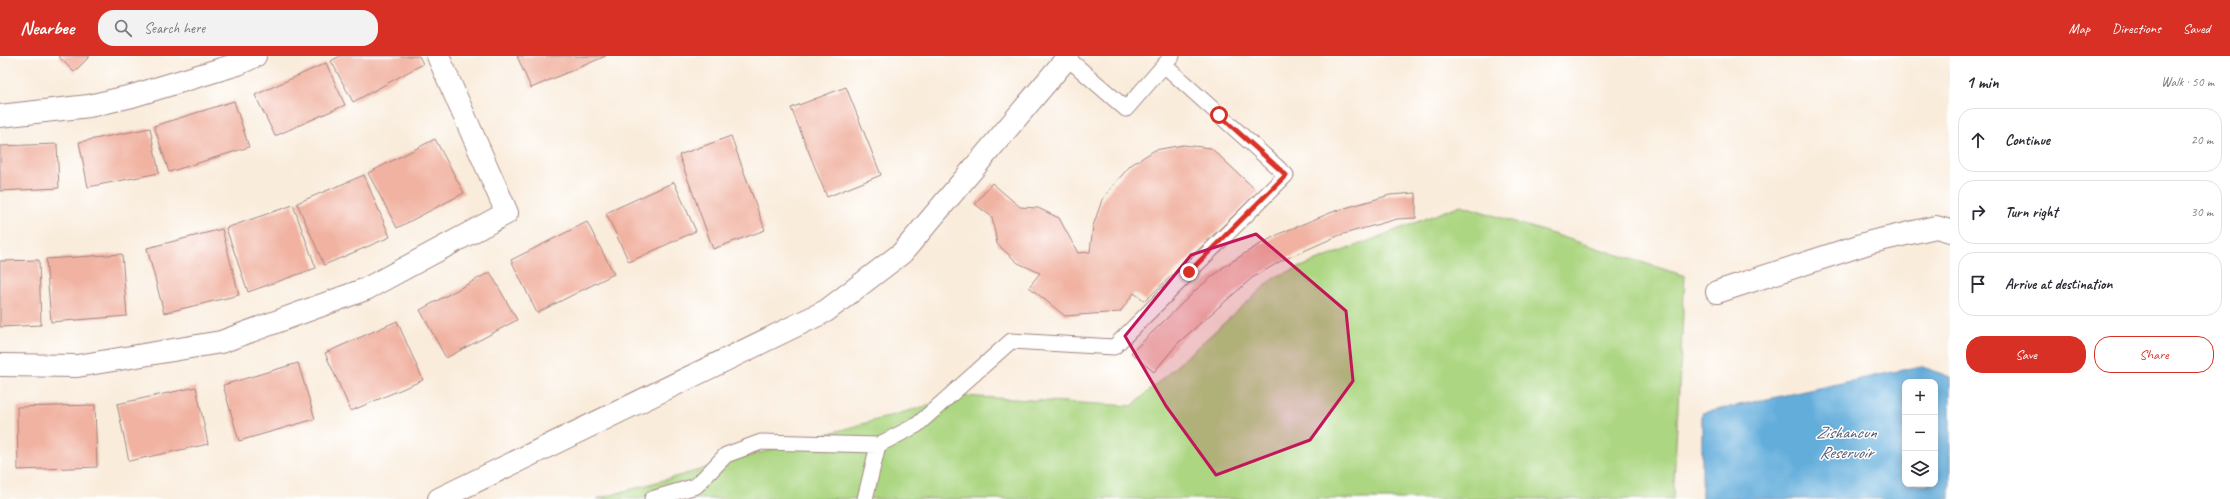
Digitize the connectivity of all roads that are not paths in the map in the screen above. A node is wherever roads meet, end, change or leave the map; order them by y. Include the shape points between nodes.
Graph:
1 (255, 56) edge
2 (438, 56) edge
3 (1067, 57) edge
4 (1168, 61) edge
5 (0, 116) edge
6 (1950, 231) edge
7 (1717, 292) dead end
8 (0, 365) edge
9 (878, 445) junction
10 (438, 499) edge
11 (652, 499) edge
12 (865, 499) edge

1 - 5 street via 238,64 132,96 89,106
2 - 8 street via 507,213 366,289 221,342 77,366
3 - 4 lane via 1126,109
3 - 10 street via 902,253 826,311
4 - 9 lane via 1286,175 1114,347 1011,341 917,425
6 - 7 street via 1936,227 1871,242
9 - 11 lane via 761,442 726,455 696,486
9 - 12 lane

